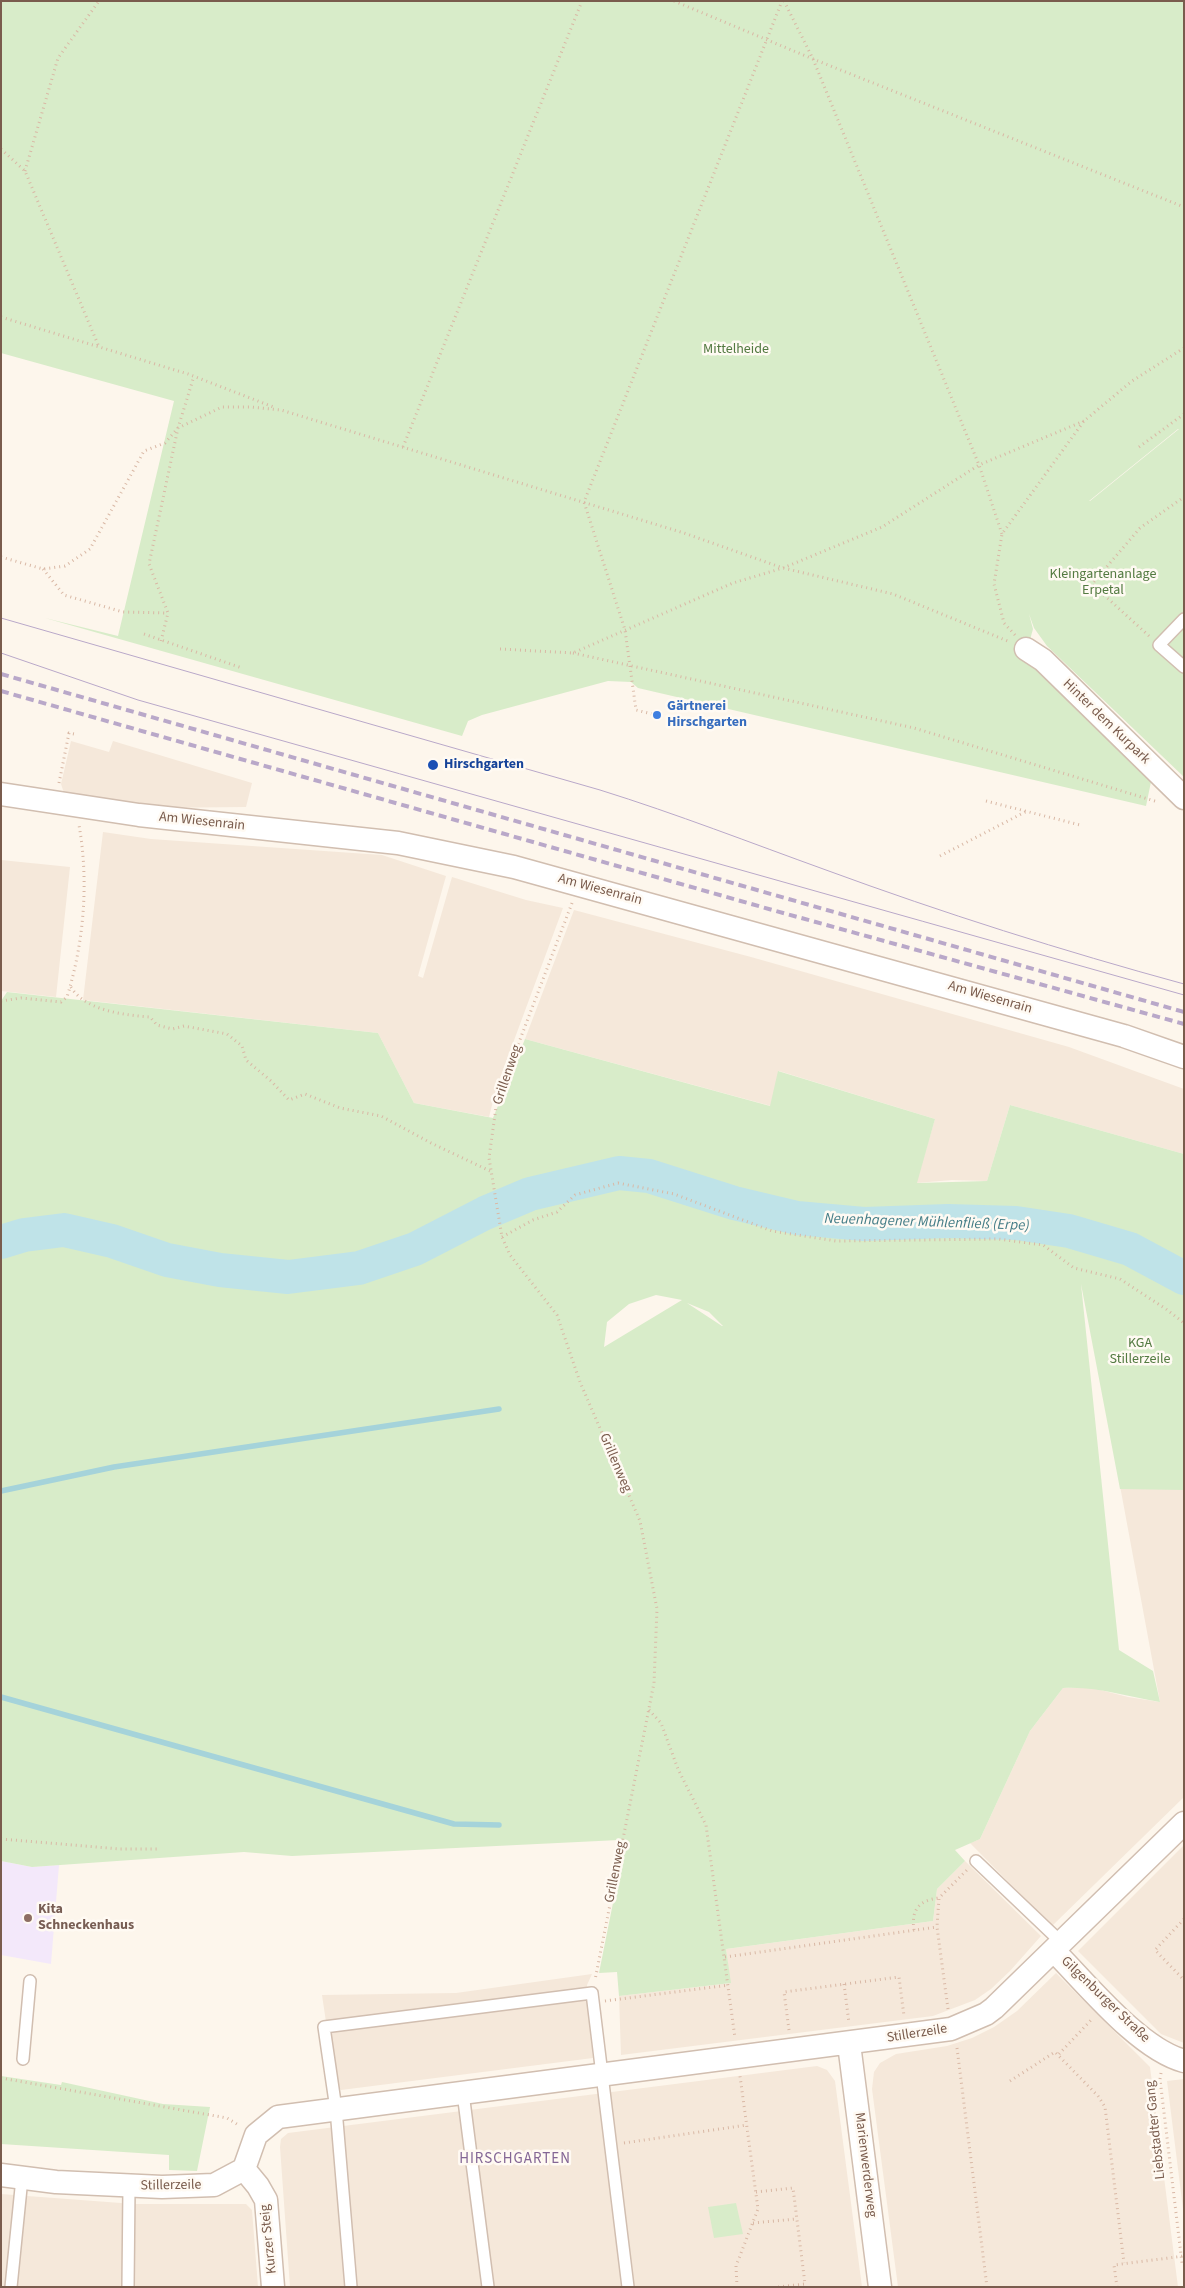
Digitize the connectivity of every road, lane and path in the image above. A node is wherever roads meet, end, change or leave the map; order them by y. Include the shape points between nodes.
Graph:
1 (99, 1) edge
2 (582, 1) edge
3 (674, 1) edge
4 (783, 1) edge
5 (766, 40) junction
6 (813, 59) junction
7 (1, 149) edge
8 (25, 171) junction
9 (1184, 206) edge
10 (1, 317) edge
11 (100, 348) junction
12 (1184, 348) edge
13 (194, 376) junction
14 (281, 410) junction
15 (1184, 414) edge
16 (1084, 421) junction
17 (178, 428) junction
18 (403, 447) junction
19 (1139, 447) dead end
20 (979, 465) junction
21 (1184, 497) edge
22 (584, 502) junction
23 (1002, 534) junction
24 (1, 557) edge
25 (783, 568) junction
26 (43, 569) junction
27 (168, 614) junction
28 (1184, 619) edge
29 (625, 630) junction
30 (144, 634) dead end
31 (160, 641) junction
32 (1158, 645) junction
33 (500, 649) dead end
34 (1026, 649) junction
35 (573, 653) junction
36 (630, 667) junction
37 (1184, 667) edge
38 (242, 668) dead end
39 (652, 714) dead end
40 (74, 734) dead end
41 (1, 794) edge
42 (1184, 798) edge
43 (56, 801) junction
44 (986, 801) dead end
45 (1158, 802) dead end
46 (79, 806) junction
47 (1027, 811) junction
48 (1080, 825) dead end
49 (940, 856) dead end
50 (580, 884) junction
51 (71, 987) junction
52 (1, 1001) edge
53 (1184, 1058) edge
54 (490, 1171) junction
55 (502, 1237) junction
56 (1184, 1323) edge
57 (649, 1710) junction
58 (1184, 1823) edge
59 (1, 1839) edge
60 (159, 1849) dead end
61 (976, 1861) joint
62 (939, 1898) junction
63 (1184, 1919) edge
64 (937, 1927) junction
65 (914, 1930) junction
66 (1058, 1947) junction
67 (725, 1957) junction
68 (1184, 1980) edge
69 (30, 1981) dead end
70 (844, 1984) junction
71 (729, 1986) junction
72 (593, 1997) junction
73 (1096, 2015) dead end
74 (953, 2028) junction
75 (906, 2036) junction
76 (849, 2044) junction
77 (791, 2051) junction
78 (1058, 2054) junction
79 (738, 2058) junction
80 (1174, 2058) edge
81 (23, 2059) dead end
82 (603, 2074) junction
83 (1, 2078) edge
84 (1010, 2082) dead end
85 (463, 2093) junction
86 (336, 2109) junction
87 (748, 2125) junction
88 (256, 2135) junction
89 (611, 2145) junction
90 (244, 2169) junction
91 (12, 2176) edge
92 (129, 2186) junction
93 (756, 2192) junction
94 (796, 2219) junction
95 (753, 2223) junction
96 (1183, 2256) edge
97 (1182, 2263) dead end
98 (1124, 2264) junction
99 (10, 2287) edge
100 (128, 2287) edge
101 (273, 2287) edge
102 (351, 2287) edge
103 (488, 2287) edge
104 (628, 2287) edge
105 (737, 2287) edge
106 (778, 2287) edge
107 (880, 2287) edge
108 (987, 2287) edge
109 (1117, 2287) edge

1 - 8 path via 58,58
2 - 18 path
3 - 5 path
4 - 5 path
4 - 6 path
5 - 6 path
5 - 22 path
6 - 9 path
6 - 20 path
7 - 8 path
8 - 11 path
10 - 11 path
11 - 13 path
12 - 16 path via 1132,381
13 - 14 path
13 - 17 path
14 - 17 path via 222,407
14 - 18 path
15 - 19 path
16 - 20 path
16 - 23 path
17 - 26 path via 165,443 144,450 90,549 65,566
17 - 27 path via 149,564
18 - 22 path
20 - 23 path
20 - 25 path via 882,527
21 - 32 path via 1140,528 1092,584
22 - 25 path
22 - 29 path
23 - 34 path via 994,584 1004,623
24 - 26 path
25 - 29 path via 733,583
25 - 34 path via 893,594
26 - 27 path via 64,595 123,612
27 - 31 path
28 - 32 lane
29 - 35 path
29 - 36 path
30 - 31 path
31 - 38 path
32 - 37 lane
33 - 35 path
34 - 42 street, Hinter dem Kurpark via 1043,660
35 - 36 path
36 - 39 path via 636,710
36 - 45 path via 914,728
40 - 43 path via 69,733
41 - 43 street, Am Wiesenrain
43 - 46 street, Am Wiesenrain
44 - 47 path
46 - 50 street, Am Wiesenrain via 398,843
46 - 51 path via 84,852 84,900 82,933
47 - 48 path
47 - 49 path
50 - 53 street, Am Wiesenrain via 1124,1036
50 - 54 path, Grillenweg via 497,1100
51 - 52 path via 68,997 61,1002 21,998
51 - 54 path via 75,994 106,1010 150,1017 156,1025 172,1029 184,1026 227,1034 242,1046 246,1060 290,1100 305,1094 340,1108 381,1116
54 - 55 path, Grillenweg
55 - 56 path via 557,1212 575,1195 618,1183 674,1194 772,1231 836,1241 998,1239 1043,1245 1074,1268 1120,1280
55 - 57 path, Grillenweg via 510,1255 557,1315 580,1382 640,1521 657,1609 654,1683
57 - 67 path via 661,1723 678,1769 706,1825
57 - 72 path, Grillenweg
58 - 66 street, Stillerzeile
59 - 60 path
61 - 62 path
61 - 66 lane
62 - 64 path
62 - 65 path via 920,1903 915,1910
63 - 68 path via 1155,1950
64 - 65 path
64 - 74 path
65 - 67 path
66 - 74 street, Stillerzeile via 994,2008
66 - 80 street, Gilgenburger Straße via 1146,2043
67 - 71 path
69 - 81 lane
70 - 75 path via 899,1977
70 - 76 path
70 - 77 path via 784,1992
71 - 72 path
71 - 79 path
72 - 82 lane
72 - 86 lane via 324,2027
73 - 78 path
74 - 75 street, Stillerzeile
74 - 108 path
75 - 76 street, Stillerzeile
76 - 77 street, Stillerzeile
76 - 107 street, Marienwerderweg
77 - 79 street, Stillerzeile
78 - 84 path via 1055,2052
78 - 98 path via 1105,2107
79 - 82 street, Stillerzeile
79 - 87 path
80 - 96 path, Liebstadter Gang via 1160,2079
82 - 85 street, Stillerzeile
82 - 89 lane
83 - 88 path via 227,2118
85 - 86 street, Stillerzeile
85 - 103 lane
86 - 88 street, Stillerzeile via 278,2117
86 - 102 lane
87 - 89 path
87 - 93 path
88 - 90 street
89 - 104 lane
90 - 92 street, Stillerzeile via 214,2185
90 - 101 street, Kurzer Steig via 266,2200
91 - 92 street, Stillerzeile
91 - 99 lane
92 - 100 lane
93 - 94 path via 793,2188
93 - 95 path via 758,2210
94 - 95 path
94 - 106 path via 805,2284
95 - 105 path via 736,2266
96 - 97 path, Liebstadter Gang
96 - 98 path
98 - 109 path via 1114,2265

